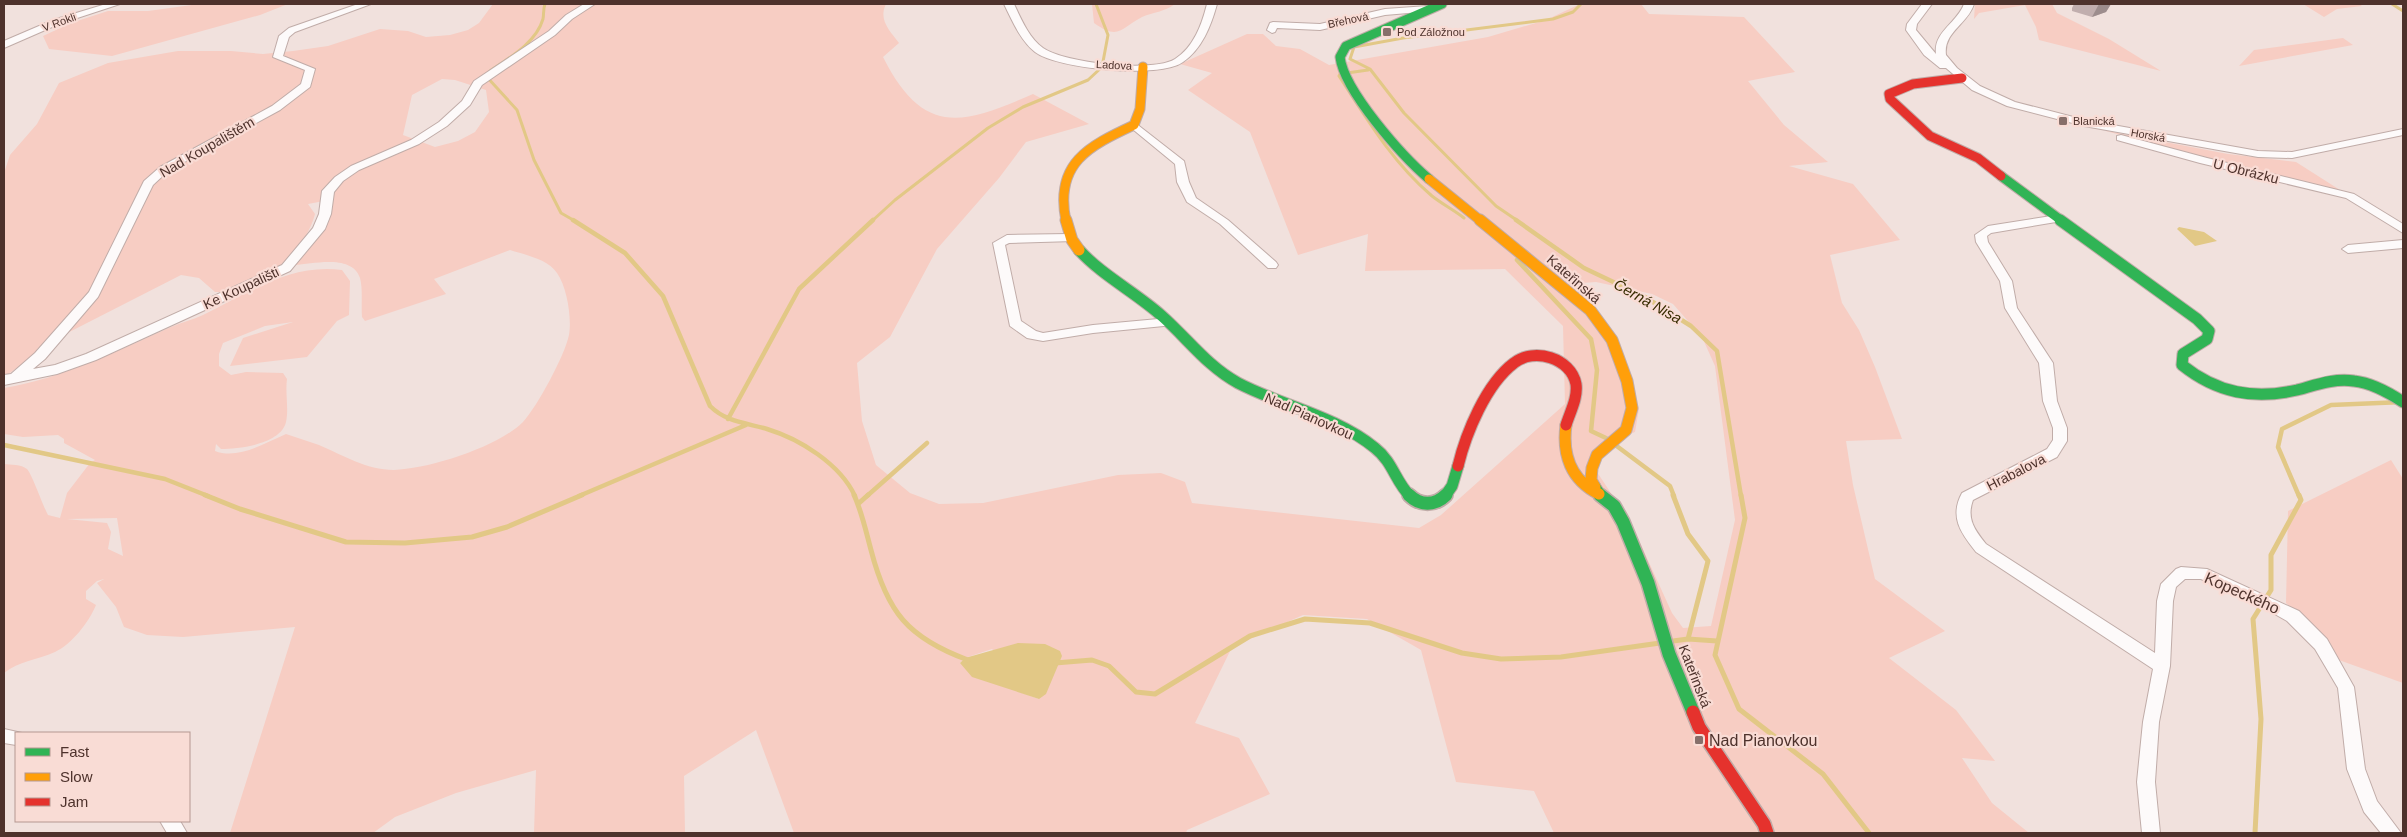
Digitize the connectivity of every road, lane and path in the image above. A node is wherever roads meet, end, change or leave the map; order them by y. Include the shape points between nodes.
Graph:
1 (115, 4) edge
2 (366, 4) edge
3 (590, 4) edge
4 (1008, 4) edge
5 (1212, 4) edge
6 (1442, 4) edge
7 (1927, 4) edge
8 (1968, 4) edge
9 (1428, 9) junction
10 (1272, 30) dead end
11 (4, 45) edge
12 (1143, 67) junction
13 (1953, 70) junction
14 (1962, 78) junction
15 (2084, 123) junction
16 (1134, 125) junction
17 (2403, 132) edge
18 (2058, 219) junction
19 (2403, 229) edge
20 (1070, 238) junction
21 (2403, 244) edge
22 (2348, 249) dead end
23 (1272, 265) dead end
24 (1169, 322) junction
25 (9, 379) edge
26 (2403, 402) edge
27 (1600, 495) junction
28 (2162, 666) junction
29 (170, 822) edge
30 (178, 833) edge
31 (1767, 833) edge
32 (2152, 833) edge
33 (2392, 833) edge

1 - 11 street, V Rokli via 56,22
2 - 25 street, Nad Koupalištěm via 292,30 284,36 278,58 310,69 306,85 276,108 164,169 148,183 94,294 40,356
3 - 25 street, Ke Koupališti via 482,81 466,103 443,124 415,142 355,168 339,179 328,191 319,229 286,268 91,357 57,369
4 - 12 street, Ladova via 1026,36 1041,52 1055,59
5 - 12 street, Ladova via 1204,32 1179,60 1164,67
6 - 9 street, Kateřinská
7 - 13 street via 1912,24 1912,34 1938,62
8 - 13 street, Horská via 1940,46 1941,55
9 - 10 street, Břehová via 1385,12 1320,27 1273,25
9 - 27 street, Kateřinská via 1346,46 1341,52 1342,68 1406,158 1438,188 1590,310 1612,340 1627,381 1632,408 1626,430 1597,455 1592,468 1591,480
12 - 16 street via 1140,109
13 - 14 street, Horská
14 - 15 street, Horská via 2011,104
14 - 18 street via 1922,82 1896,90 1889,94 1890,99 1930,136 1978,158
15 - 17 street, Horská via 2274,155 2299,154
15 - 19 street, U Obrázku via 2136,142 2350,196
16 - 20 street, Nad Pianovkou via 1086,151 1074,163 1064,203
16 - 23 street via 1180,163 1183,182 1191,200 1224,222
18 - 26 street via 2209,331 2207,339 2182,354 2182,365 2207,386 2243,395 2286,392 2340,380 2366,383
18 - 28 street, Hrabalova via 1988,230 1981,235 2006,281 2012,308 2046,363 2050,401 2060,428 2060,441 2052,453 1966,497 1961,509 1964,527 1981,548
20 - 24 street, Nad Pianovkou via 1110,281
20 - 24 street via 999,243 1015,323 1025,332 1043,337
21 - 22 street
24 - 27 street, Nad Pianovkou via 1217,370 1267,398 1342,427 1377,449 1390,461 1410,498 1423,503 1437,503 1448,493 1472,422 1514,363 1527,356 1554,359 1577,384 1566,424 1565,451 1569,467 1581,485
27 - 31 street, Kateřinská via 1614,506 1624,522 1648,583 1669,654 1699,727
28 - 32 street, Kopeckého via 2151,722 2146,782
28 - 33 street, Kopeckého via 2165,601 2169,584 2182,573 2202,573 2293,616 2321,644 2346,687 2356,770 2370,806
29 - 30 street

